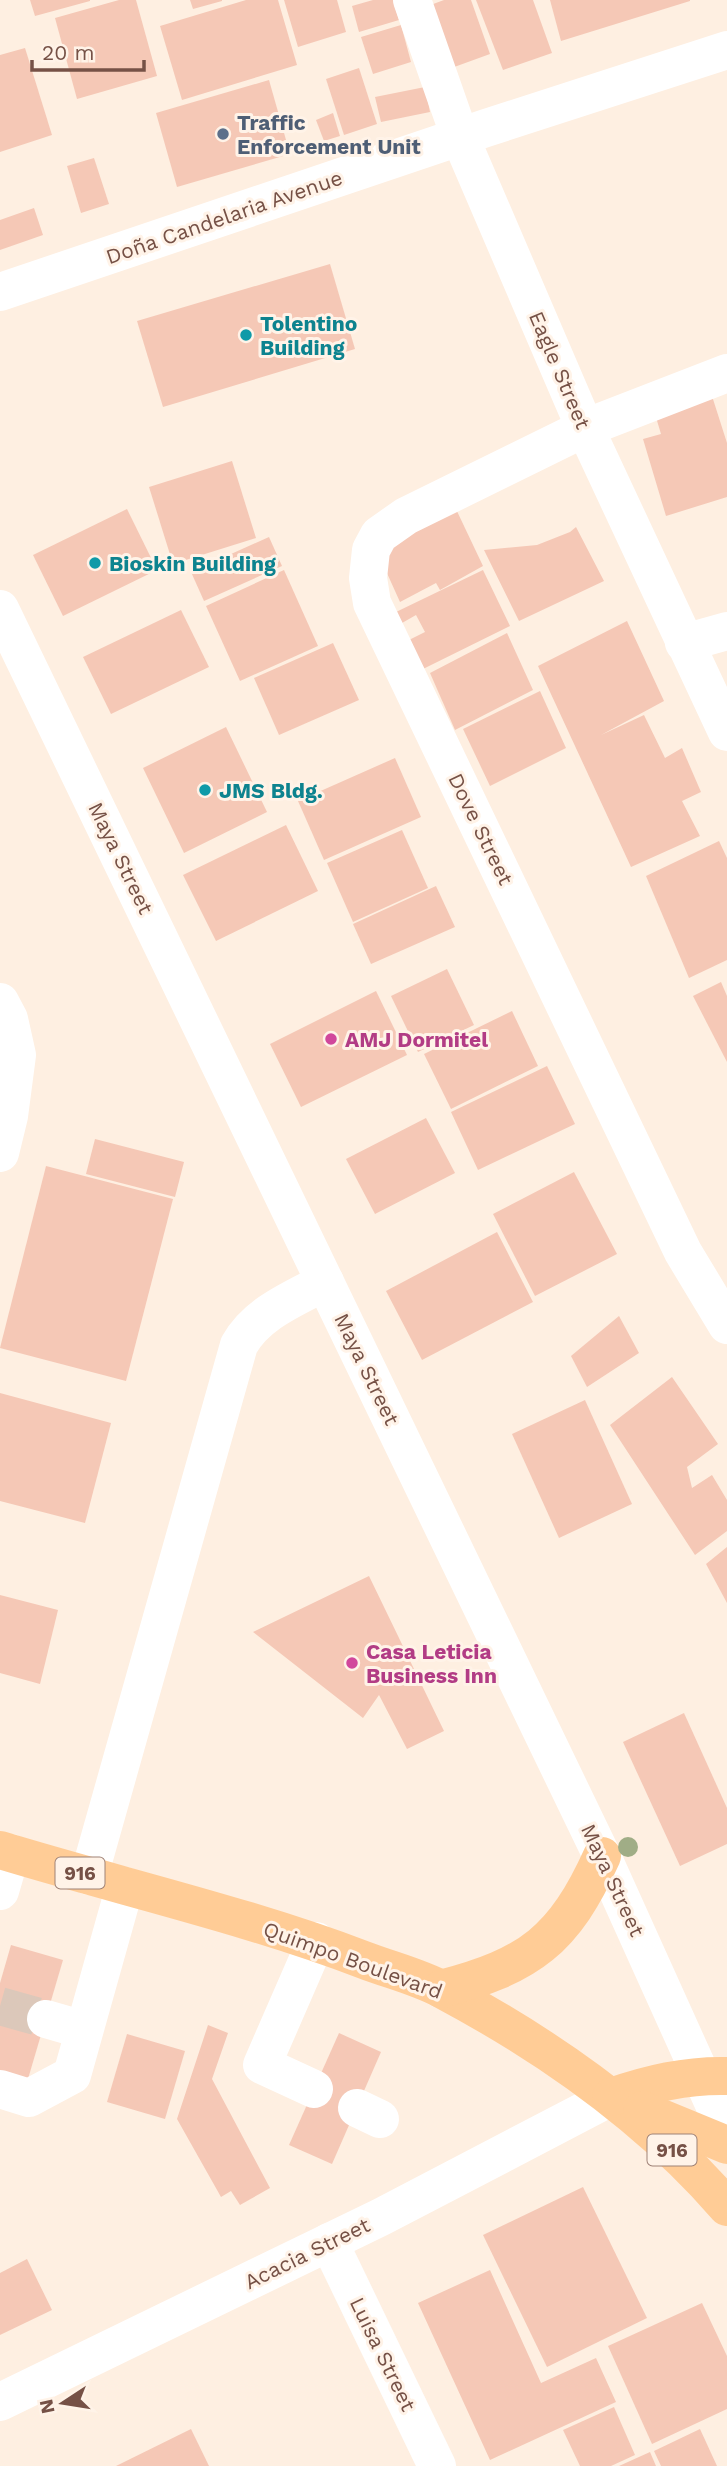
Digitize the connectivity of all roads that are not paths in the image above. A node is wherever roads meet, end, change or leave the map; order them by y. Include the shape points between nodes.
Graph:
1 (412, 0) edge
2 (727, 51) edge
3 (460, 137) junction
4 (0, 292) edge
5 (727, 373) edge
6 (585, 428) junction
7 (0, 609) edge
8 (727, 631) edge
9 (684, 643) junction
10 (727, 732) edge
11 (0, 1002) edge
12 (0, 1153) edge
13 (325, 1282) junction
14 (727, 1325) edge
15 (6, 1852) edge
16 (602, 1856) junction
17 (89, 1876) junction
18 (125, 1886) junction
19 (0, 1891) edge
20 (316, 1941) junction
21 (441, 1989) junction
22 (46, 2019) tunnel mouth
23 (85, 2030) junction
24 (715, 2075) edge
25 (0, 2089) edge
26 (314, 2089) dead end
27 (611, 2097) junction
28 (727, 2133) edge
29 (727, 2144) edge
30 (727, 2207) edge
31 (329, 2242) junction
32 (0, 2402) edge
33 (437, 2466) edge

1 - 3 street, Eagle Street
2 - 3 street, Doña Candelaria Avenue
3 - 4 street, Doña Candelaria Avenue
3 - 6 street, Eagle Street
5 - 6 street, Dove Street
6 - 9 street, Eagle Street
6 - 14 street, Dove Street via 406,516 379,535 371,550 368,578 372,603 683,1252
7 - 13 street, Maya Street
8 - 9 street
9 - 10 street, Eagle Street
11 - 12 street via 18,1055
13 - 16 street, Maya Street
13 - 17 street via 257,1321 239,1345
15 - 17 main road, Quimpo Boulevard / 916
15 - 19 street
16 - 21 main road via 563,1923 534,1951 500,1971
16 - 24 street, Maya Street
17 - 18 main road, Quimpo Boulevard / 916
18 - 20 main road, Quimpo Boulevard / 916
18 - 23 street
20 - 21 main road, Quimpo Boulevard / 916
20 - 26 street via 262,2065
21 - 27 main road, Quimpo Boulevard / 916
22 - 23 street
23 - 25 street via 72,2075 29,2098
24 - 27 main road via 659,2082
24 - 28 street, Maya Street
27 - 29 main road
27 - 30 main road, Quimpo Boulevard / 916 via 682,2159
27 - 31 street, Acacia Street
31 - 32 street, Acacia Street
31 - 33 street, Luisa Street

